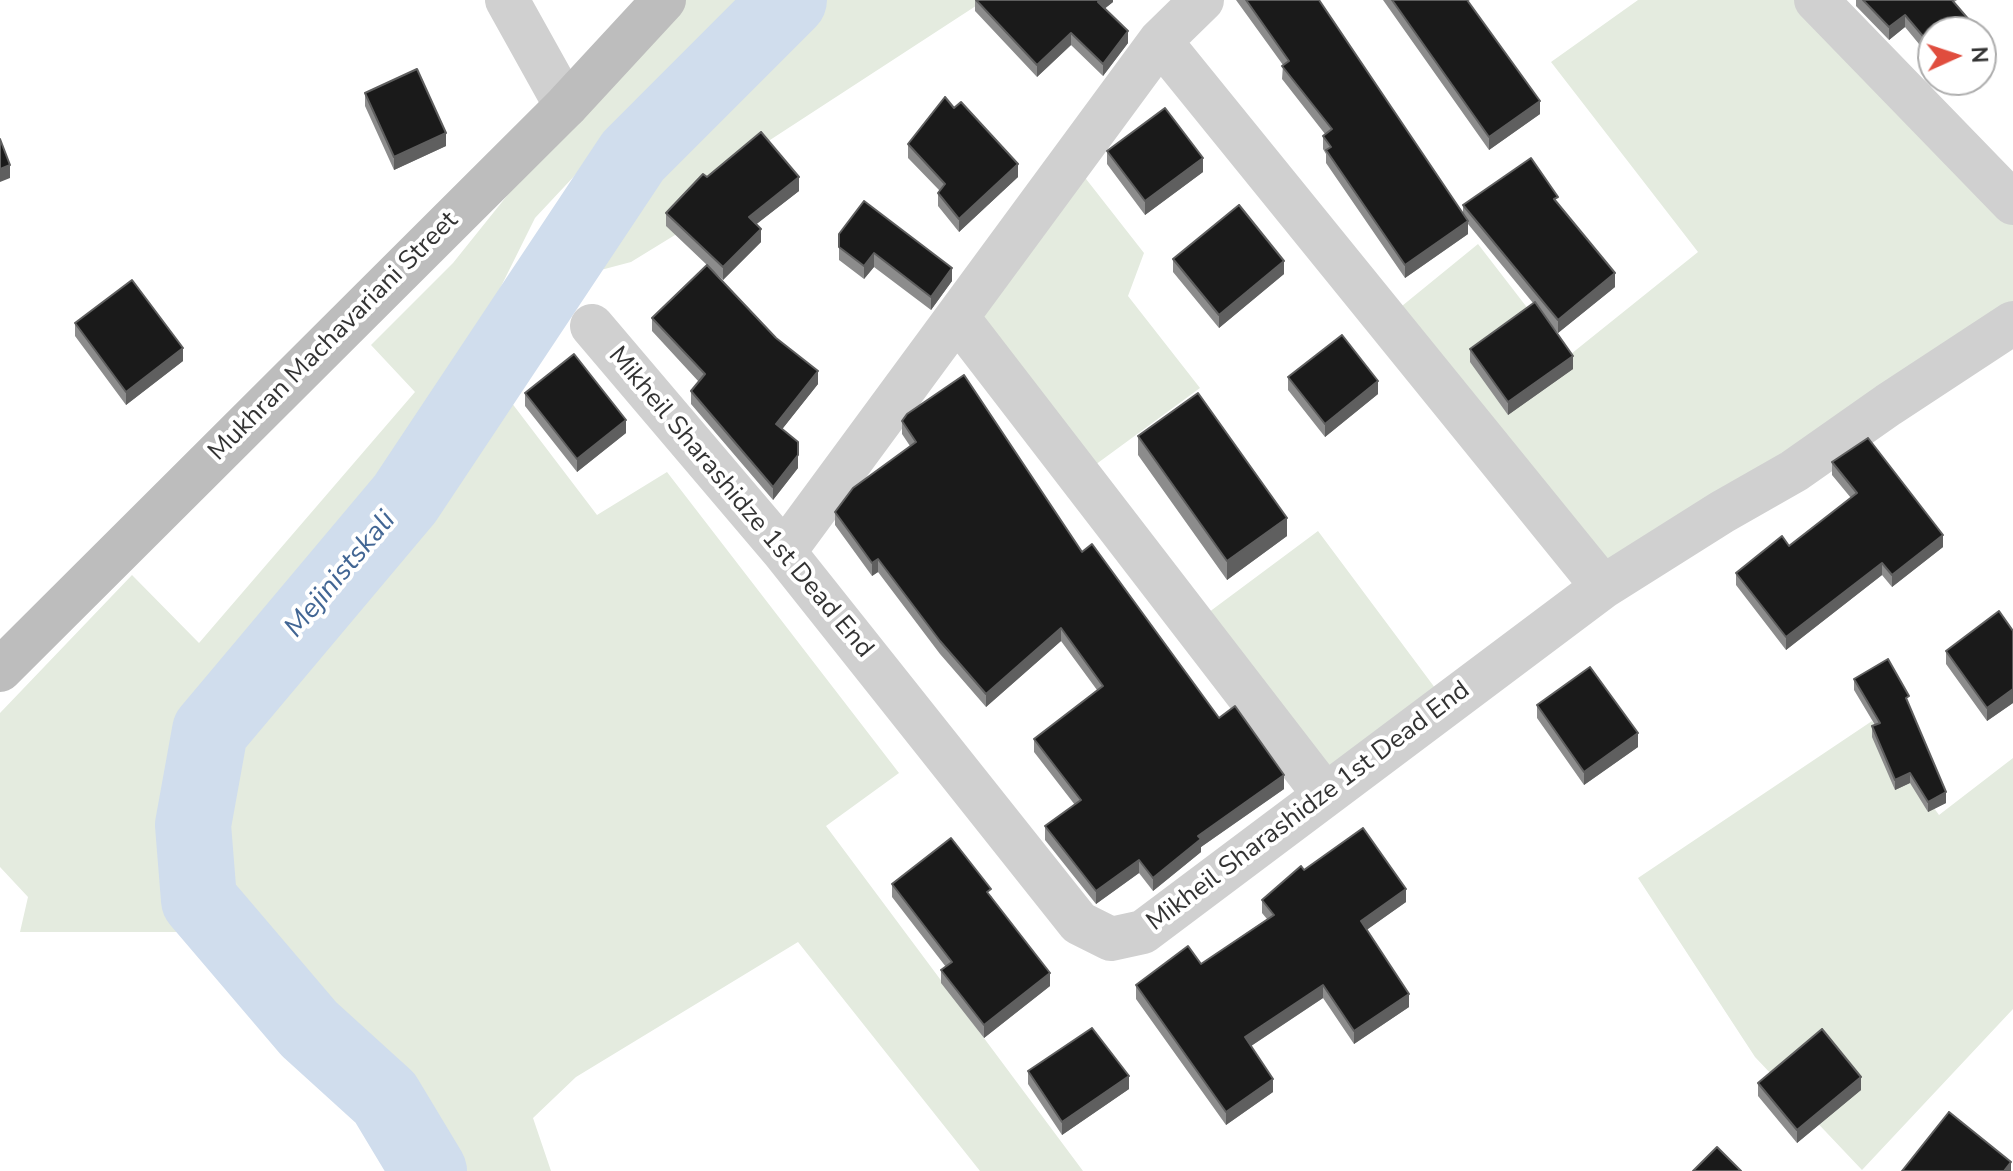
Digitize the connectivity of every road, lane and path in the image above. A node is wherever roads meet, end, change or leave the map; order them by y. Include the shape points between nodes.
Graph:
1 (507, 0) edge
2 (664, 0) edge
3 (1202, 0) edge
4 (1816, 0) edge
5 (1160, 41) junction
6 (566, 106) junction
7 (2013, 203) edge
8 (957, 317) junction
9 (2013, 323) edge
10 (592, 326) dead end
11 (784, 552) junction
12 (1603, 587) junction
13 (0, 670) edge
14 (1325, 795) junction

1 - 6 street
2 - 6 street, Mukhran Machavariani Street
3 - 5 street
4 - 7 street
5 - 8 street
5 - 12 street
6 - 13 street, Mukhran Machavariani Street
8 - 11 street
8 - 14 street
9 - 12 street, Mikheil Sharashidze 1st Dead End via 1794,471
10 - 11 street, Mikheil Sharashidze 1st Dead End
11 - 14 street, Mikheil Sharashidze 1st Dead End via 1079,923 1111,939 1143,932
12 - 14 street, Mikheil Sharashidze 1st Dead End

